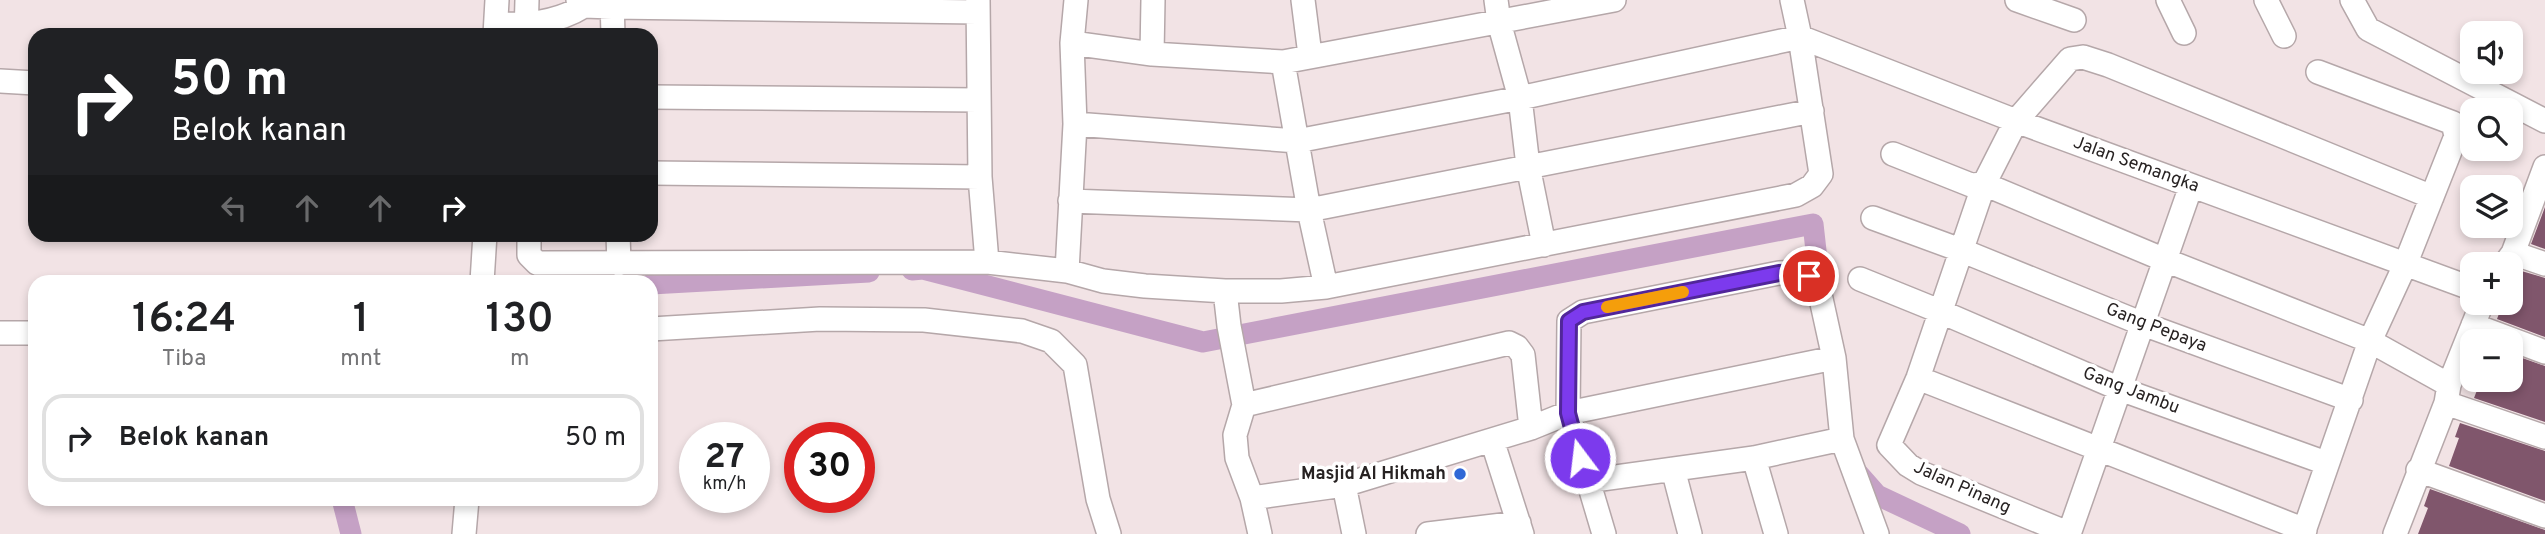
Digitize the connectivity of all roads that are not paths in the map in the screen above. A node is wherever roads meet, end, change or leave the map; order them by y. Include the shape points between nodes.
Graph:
1 (497, 0) edge
2 (527, 0) edge
3 (1076, 0) edge
4 (1153, 0) edge
5 (1303, 0) edge
6 (1614, 0) edge
7 (1792, 0) edge
8 (2017, 0) edge
9 (2168, 0) edge
10 (2266, 0) edge
11 (2352, 0) edge
12 (581, 3) edge
13 (612, 3) edge
14 (977, 6) edge
15 (1498, 11) edge
16 (2074, 20) dead end
17 (495, 28) edge
18 (526, 28) edge
19 (532, 28) edge
20 (613, 28) edge
21 (2184, 33) dead end
22 (2284, 36) dead end
23 (1800, 37) junction
24 (1072, 43) junction
25 (1152, 54) junction
26 (1310, 55) junction
27 (1283, 62) junction
28 (2318, 72) dead end
29 (0, 81) edge
30 (28, 83) edge
31 (658, 97) edge
32 (1520, 98) junction
33 (978, 100) junction
34 (1812, 111) junction
35 (2017, 121) junction
36 (2545, 121) edge
37 (1075, 124) junction
38 (1297, 141) junction
39 (1893, 154) dead end
40 (1528, 166) junction
41 (658, 173) edge
42 (2544, 173) edge
43 (980, 177) junction
44 (1984, 184) junction
45 (2191, 186) junction
46 (2432, 197) junction
47 (1070, 201) junction
48 (1309, 210) junction
49 (1873, 218) dead end
50 (485, 242) edge
51 (529, 242) edge
52 (618, 242) edge
53 (1544, 245) junction
54 (1963, 251) junction
55 (2512, 252) edge
56 (2165, 260) junction
57 (2523, 261) edge
58 (987, 262) junction
59 (619, 264) junction
60 (2545, 264) edge
61 (2405, 265) junction
62 (1067, 271) junction
63 (483, 275) edge
64 (1860, 279) dead end
65 (2460, 284) edge
66 (1326, 287) junction
67 (1225, 291) junction
68 (1939, 311) junction
69 (2477, 315) edge
70 (2143, 324) junction
71 (2473, 325) junction
72 (658, 329) edge
73 (0, 333) edge
74 (28, 333) edge
75 (2370, 341) junction
76 (2545, 352) edge
77 (1834, 358) junction
78 (1917, 378) junction
79 (2120, 388) junction
80 (2447, 394) junction
81 (2351, 400) junction
82 (1244, 405) junction
83 (1568, 413) junction
84 (1531, 428) junction
85 (2545, 437) edge
86 (1842, 439) junction
87 (1492, 440) junction
88 (2099, 448) junction
89 (1754, 458) junction
90 (2326, 463) junction
91 (1673, 469) junction
92 (2418, 470) junction
93 (1587, 481) junction
94 (1344, 485) junction
95 (1252, 498) junction
96 (466, 506) edge
97 (2545, 516) edge
98 (1520, 528) edge
99 (2304, 532) edge
100 (464, 534) edge
101 (1109, 534) edge
102 (1260, 534) edge
103 (1354, 534) edge
104 (1429, 534) edge
105 (1604, 534) edge
106 (1690, 534) edge
107 (1776, 534) edge
108 (1877, 534) edge
109 (2069, 534) edge
110 (2395, 534) edge

1 - 17 street
2 - 18 street
3 - 24 street
4 - 25 street
5 - 26 street
6 - 15 street
7 - 23 street
8 - 16 street
9 - 21 street
10 - 22 street
11 - 36 street via 2368,29
12 - 13 street
12 - 19 street via 569,15
13 - 14 street
13 - 20 street
14 - 33 street
15 - 26 street
15 - 32 street
23 - 32 street
23 - 34 street
23 - 35 street, Jalan Semangka
24 - 25 street
24 - 37 street
25 - 27 street
26 - 27 street
27 - 38 street
28 - 46 street via 2453,123 2456,136
29 - 30 street
31 - 33 street
32 - 38 street
32 - 40 street
33 - 43 street
34 - 40 street
34 - 53 street via 1821,174 1797,195
35 - 44 street
35 - 45 street, Jalan Semangka
35 - 46 street via 2070,59 2083,57
37 - 38 street
37 - 47 street
38 - 48 street
39 - 44 street via 1971,184
40 - 48 street
40 - 53 street
41 - 43 street
42 - 55 street
43 - 58 street
44 - 54 street
44 - 56 street
45 - 56 street
45 - 61 street, Jalan Semangka
46 - 61 street
47 - 48 street
47 - 62 street
48 - 66 street
49 - 54 street, Gang Pepaya
50 - 63 street
51 - 59 street via 529,255 537,263
52 - 59 street
53 - 66 street
54 - 68 street
54 - 70 street, Gang Pepaya
56 - 70 street
56 - 75 street
57 - 60 street
58 - 59 street
58 - 62 street
61 - 65 street, Jalan Semangka
61 - 75 street
62 - 67 street via 1113,282
64 - 68 street, Gang Jambu
66 - 67 street
67 - 82 street
68 - 78 street
68 - 79 street, Gang Jambu
69 - 71 street
70 - 79 street
70 - 81 street, Gang Pepaya
71 - 76 street
71 - 80 street
72 - 101 street via 820,319 924,320 1022,331 1051,341 1076,365 1098,499
73 - 74 street
75 - 80 street
75 - 81 street
77 - 83 street
77 - 83 street via 1818,285 1798,272 1583,312 1569,321 1567,328
77 - 86 street
78 - 88 street
78 - 109 street, Jalan Pinang via 1889,445 1895,453 1921,473
79 - 88 street
79 - 90 street, Gang Jambu
80 - 85 street
80 - 92 street
81 - 90 street
82 - 84 street via 1509,343 1523,355
82 - 95 street via 1237,422 1236,447
83 - 84 street
83 - 93 street
84 - 87 street
86 - 89 street
86 - 108 street
87 - 94 street
87 - 98 street
88 - 99 street
88 - 109 street
89 - 91 street
89 - 107 street
90 - 99 street
91 - 93 street
91 - 106 street
92 - 97 street
92 - 110 street
93 - 105 street
94 - 95 street
94 - 103 street
95 - 102 street
96 - 100 street
98 - 104 street

